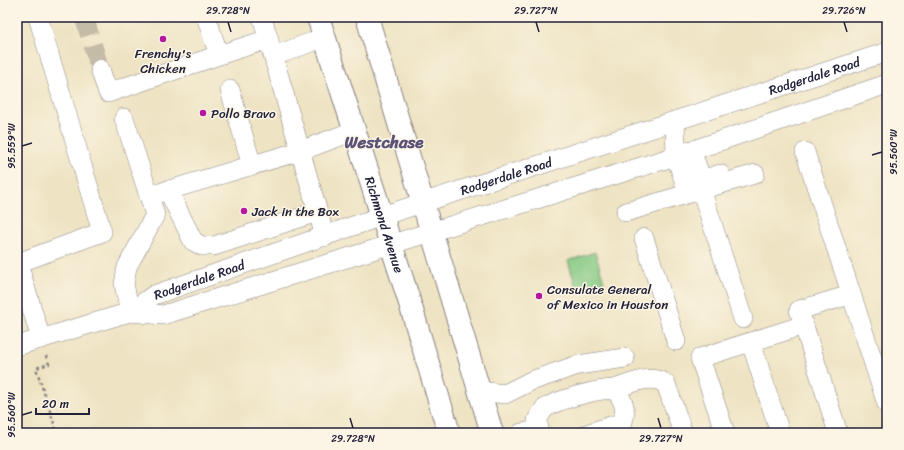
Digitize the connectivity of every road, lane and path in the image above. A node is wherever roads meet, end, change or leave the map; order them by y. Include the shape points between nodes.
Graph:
1 (38, 17) edge
2 (206, 17) edge
3 (262, 17) edge
4 (318, 17) edge
5 (367, 17) edge
6 (325, 38) junction
7 (271, 47) junction
8 (887, 52) edge
9 (219, 55) junction
10 (100, 69) tunnel mouth
11 (887, 84) edge
12 (230, 90) dead end
13 (124, 118) dead end
14 (675, 122) junction
15 (354, 131) junction
16 (300, 151) junction
17 (805, 152) dead end
18 (684, 153) junction
19 (252, 166) junction
20 (168, 190) junction
21 (694, 191) junction
22 (149, 196) junction
23 (422, 203) junction
24 (317, 212) junction
25 (626, 212) dead end
26 (382, 216) junction
27 (431, 232) junction
28 (325, 237) junction
29 (644, 238) dead end
30 (390, 245) junction
31 (17, 261) edge
32 (850, 295) junction
33 (130, 312) junction
34 (743, 319) dead end
35 (804, 325) junction
36 (676, 341) dead end
37 (30, 342) edge
38 (751, 342) junction
39 (625, 358) dead end
40 (614, 389) junction
41 (479, 391) junction
42 (887, 404) edge
43 (533, 432) edge
44 (57, 433) edge
45 (449, 433) edge
46 (492, 433) edge
47 (589, 433) edge
48 (683, 433) edge
49 (725, 433) edge
50 (780, 433) edge
51 (838, 433) edge

1 - 31 street via 102,232
2 - 9 street
3 - 7 street
4 - 6 main road, Richmond Avenue
5 - 23 main road
6 - 7 street
6 - 15 main road, Richmond Avenue
7 - 9 street
7 - 16 street
8 - 14 street, Rodgerdale Road
9 - 10 street via 108,93
11 - 18 street, Rodgerdale Road
12 - 19 street
13 - 22 street
14 - 18 street
14 - 23 street, Rodgerdale Road
15 - 16 street
15 - 26 main road, Richmond Avenue
16 - 19 street
16 - 24 street
17 - 32 street
18 - 21 street
18 - 21 street via 702,180 736,170 755,174
18 - 27 street, Rodgerdale Road
19 - 20 street
20 - 22 street
20 - 24 street via 193,241 202,246 214,246
21 - 25 street
21 - 34 street via 705,196
22 - 33 street via 155,215 127,267 124,284
23 - 26 street, Rodgerdale Road
23 - 27 main road
24 - 28 street
26 - 28 street, Rodgerdale Road
26 - 30 main road, Richmond Avenue
27 - 30 street, Rodgerdale Road
27 - 41 main road
28 - 33 street, Rodgerdale Road via 154,295
29 - 36 street
30 - 33 street, Rodgerdale Road via 163,315
30 - 45 main road, Richmond Avenue
31 - 37 street
32 - 35 street via 799,310
32 - 42 street
33 - 37 street, Rodgerdale Road
35 - 38 street
35 - 51 street
37 - 44 path via 49,364 36,368
38 - 49 street via 700,358
38 - 50 street
39 - 41 street via 578,366 505,394
40 - 43 street via 602,389 544,409
40 - 47 street via 623,402 623,422
40 - 48 street via 650,379 660,379 666,384
41 - 46 main road

